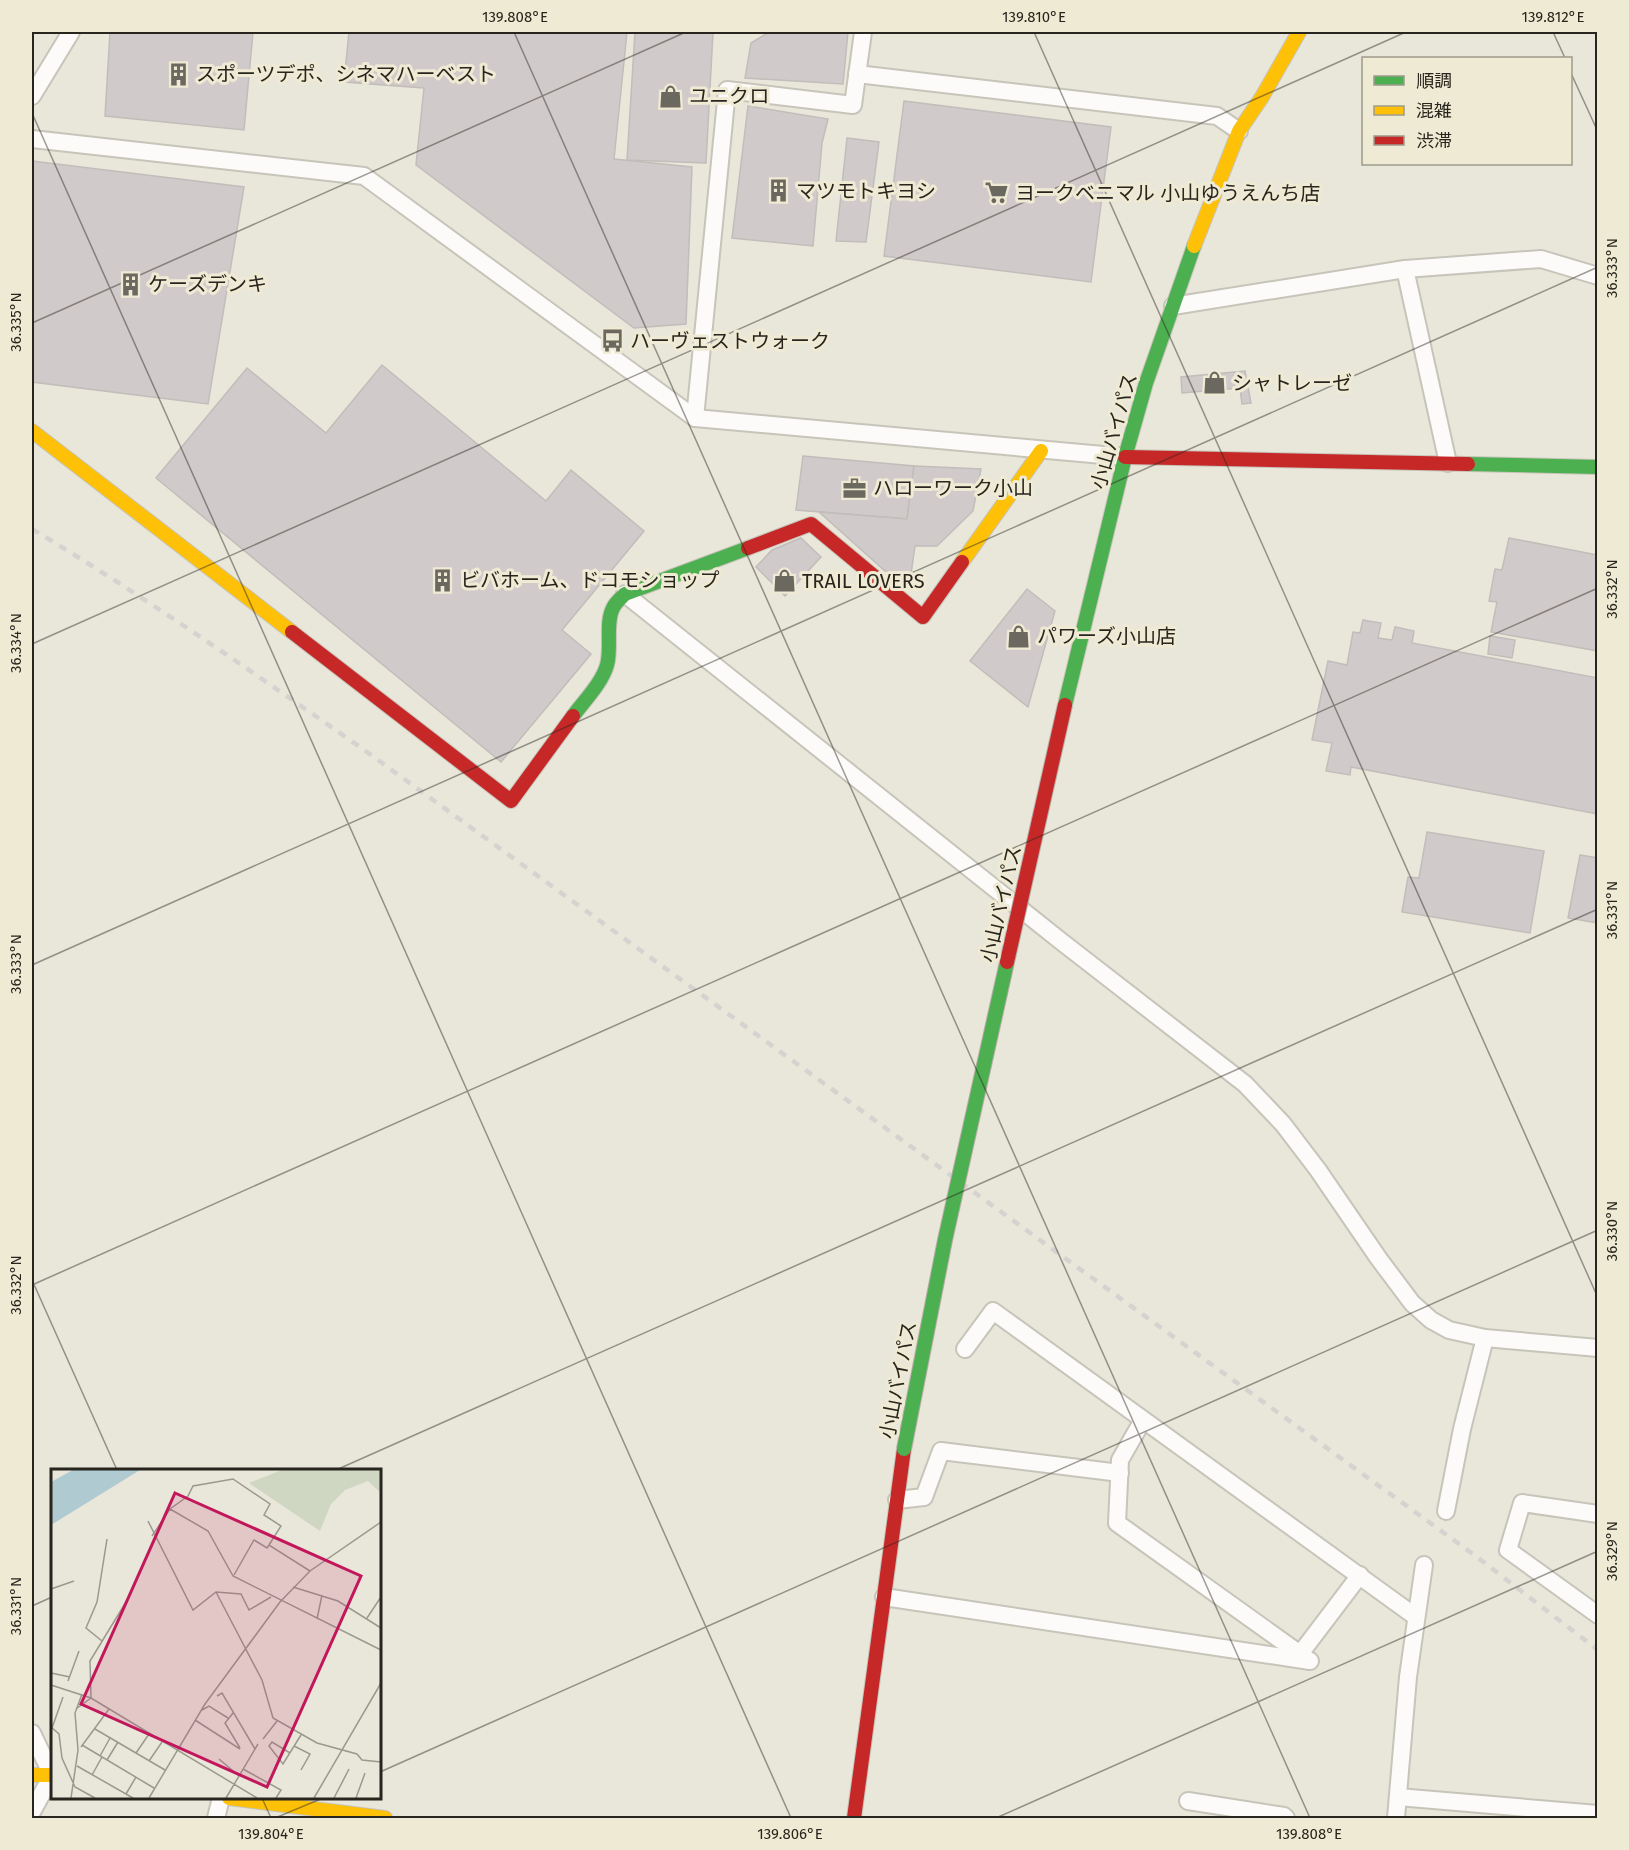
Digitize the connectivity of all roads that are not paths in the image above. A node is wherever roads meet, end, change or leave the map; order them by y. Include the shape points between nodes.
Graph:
1 (71, 32) edge
2 (863, 32) edge
3 (1299, 32) edge
4 (857, 74) junction
5 (32, 96) edge
6 (1239, 131) junction
7 (32, 139) edge
8 (1405, 269) junction
9 (1598, 276) edge
10 (1173, 306) junction
11 (695, 418) junction
12 (32, 431) edge
13 (1041, 450) junction
14 (1125, 457) junction
15 (1448, 463) junction
16 (1598, 467) edge
17 (625, 594) junction
18 (1485, 1338) junction
19 (965, 1348) dead end
20 (1598, 1348) edge
21 (1143, 1420) junction
22 (1120, 1473) junction
23 (897, 1500) junction
24 (1446, 1511) dead end
25 (1598, 1514) edge
26 (1424, 1565) dead end
27 (1360, 1575) junction
28 (884, 1597) junction
29 (1598, 1615) edge
30 (1416, 1617) junction
31 (1300, 1654) junction
32 (32, 1733) edge
33 (51, 1773) edge
34 (32, 1775) edge
35 (51, 1775) edge
36 (51, 1777) edge
37 (1398, 1797) junction
38 (221, 1799) edge
39 (244, 1799) edge
40 (1188, 1801) dead end
41 (32, 1812) edge
42 (1598, 1814) edge
43 (216, 1818) edge
44 (385, 1818) edge
45 (854, 1818) edge
46 (1286, 1818) edge
47 (1396, 1818) edge

1 - 5 street
2 - 4 street
3 - 6 main road, 小山バイパス
4 - 6 street via 1217,116
4 - 11 street via 853,105 727,90
6 - 10 main road, 小山バイパス
7 - 11 street via 363,176
8 - 9 street via 1541,259
8 - 10 street
8 - 15 street
10 - 14 main road, 小山バイパス
11 - 13 street
12 - 17 main road via 511,801 601,678 607,666 610,616
13 - 14 street
13 - 17 main road via 923,617 811,525
14 - 15 main road
14 - 23 main road, 小山バイパス, bridge via 945,1240
15 - 16 main road
17 - 18 street via 1245,1084 1297,1142 1412,1303 1449,1330
18 - 20 street
18 - 24 street
19 - 21 street via 993,1311
21 - 22 street via 1120,1460
21 - 27 street
22 - 23 street via 941,1451 924,1497
22 - 31 street via 1118,1523
23 - 28 main road, 小山バイパス
25 - 29 street via 1521,1503 1508,1550
26 - 30 street
27 - 30 street
27 - 31 street
28 - 31 street via 1310,1661
28 - 45 main road, 小山バイパス
30 - 37 street
32 - 33 street
34 - 35 main road
36 - 41 street
37 - 42 street
37 - 47 street
38 - 43 street
39 - 44 main road
40 - 46 street

